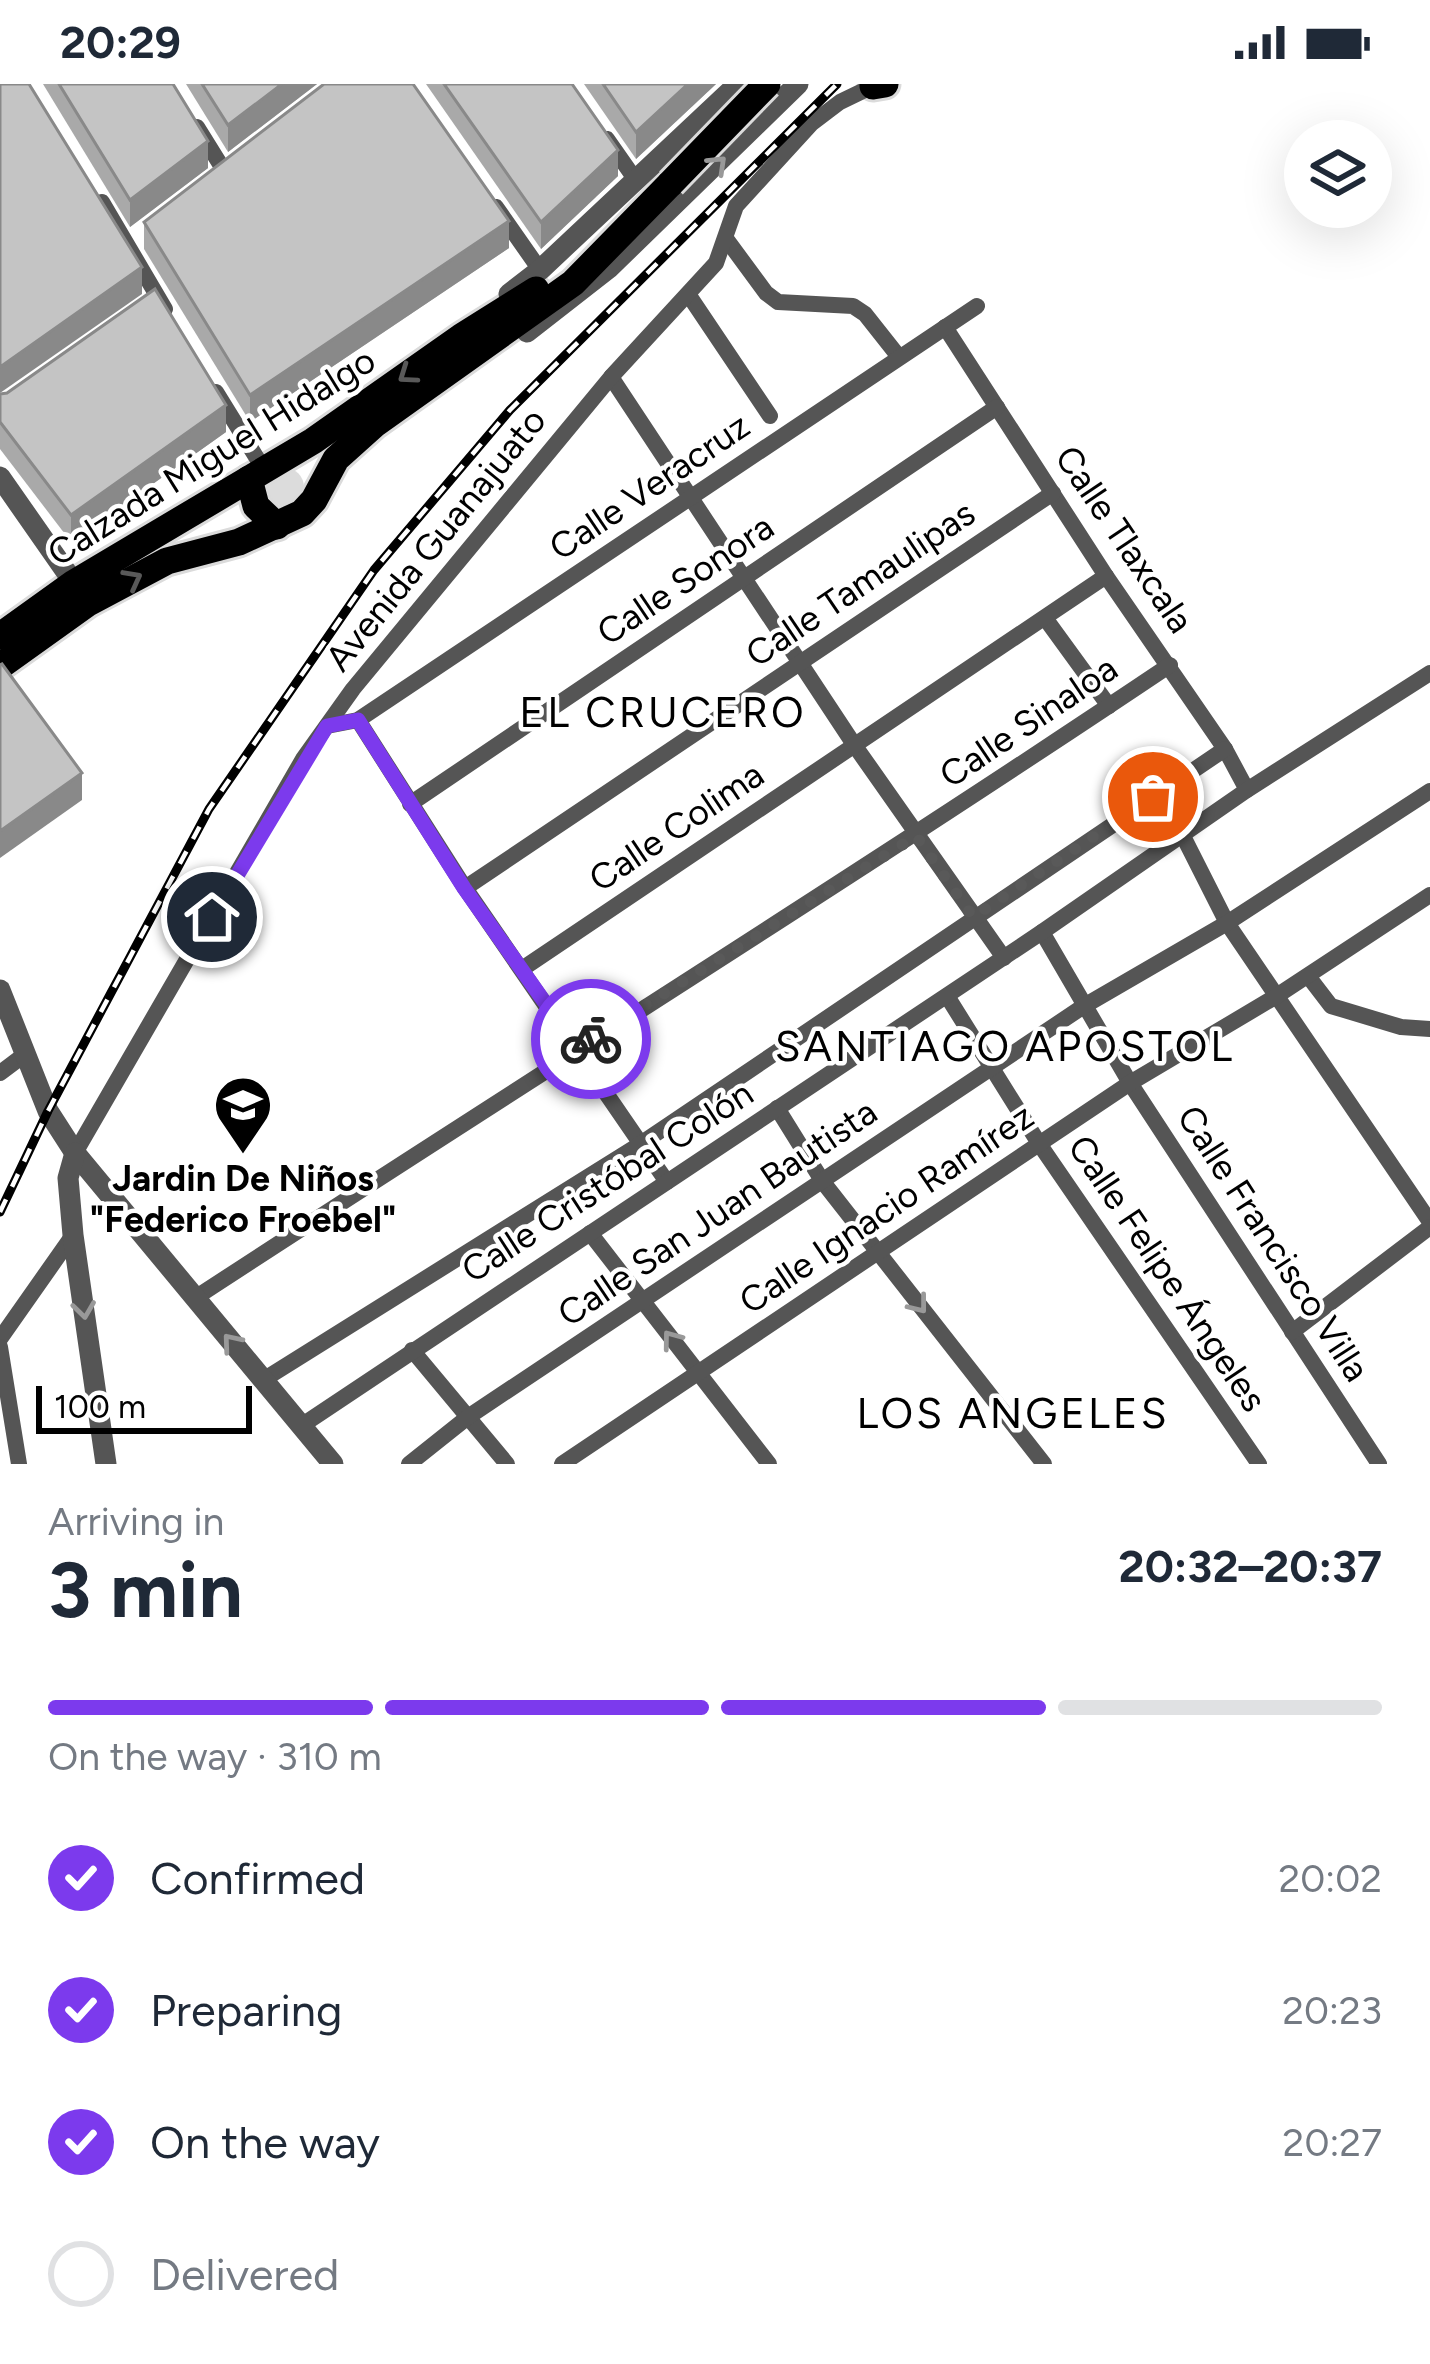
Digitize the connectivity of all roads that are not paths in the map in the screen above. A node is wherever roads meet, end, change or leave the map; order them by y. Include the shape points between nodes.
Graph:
1 (767, 84) edge
2 (798, 84) edge
3 (878, 85) edge
4 (730, 88) edge
5 (192, 119) edge
6 (596, 122) edge
7 (751, 132) junction
8 (244, 157) edge
9 (225, 172) junction
10 (656, 178) junction
11 (88, 180) edge
12 (478, 182) edge
13 (208, 184) edge
14 (144, 232) edge
15 (727, 239) junction
16 (128, 244) junction
17 (540, 270) junction
18 (688, 294) junction
19 (158, 298) junction
20 (977, 306) dead end
21 (140, 310) edge
22 (169, 317) edge
23 (945, 327) junction
24 (461, 337) junction
25 (899, 357) junction
26 (205, 374) edge
27 (611, 377) junction
28 (427, 388) junction
29 (997, 407) junction
30 (770, 416) dead end
31 (264, 468) junction
32 (0, 477) edge
33 (1053, 493) junction
34 (692, 497) junction
35 (314, 500) junction
36 (277, 526) junction
37 (1106, 576) junction
38 (744, 579) junction
39 (81, 593) junction
40 (1045, 618) junction
41 (0, 636) edge
42 (800, 662) junction
43 (0, 665) edge
44 (1170, 665) junction
45 (1430, 673) edge
46 (1108, 706) junction
47 (358, 720) junction
48 (327, 726) junction
49 (855, 746) junction
50 (1225, 749) junction
51 (1247, 790) junction
52 (1430, 790) edge
53 (410, 804) junction
54 (1182, 834) junction
55 (916, 836) junction
56 (464, 888) junction
57 (1430, 895) edge
58 (973, 917) junction
59 (1227, 923) junction
60 (1042, 932) junction
61 (1004, 958) junction
62 (522, 969) junction
63 (1308, 976) junction
64 (0, 990) edge
65 (947, 995) junction
66 (1275, 997) junction
67 (1084, 1006) junction
68 (1430, 1029) edge
69 (577, 1048) junction
70 (24, 1055) junction
71 (993, 1068) junction
72 (0, 1073) edge
73 (1130, 1083) junction
74 (777, 1108) junction
75 (642, 1143) junction
76 (1040, 1145) junction
77 (75, 1153) junction
78 (668, 1182) junction
79 (823, 1183) junction
80 (1430, 1225) edge
81 (590, 1233) junction
82 (74, 1234) junction
83 (879, 1253) junction
84 (195, 1298) junction
85 (642, 1301) junction
86 (1292, 1332) junction
87 (0, 1342) edge
88 (412, 1350) junction
89 (697, 1374) junction
90 (263, 1380) junction
91 (468, 1418) junction
92 (301, 1426) junction
93 (19, 1464) edge
94 (106, 1464) edge
95 (333, 1464) edge
96 (409, 1464) edge
97 (507, 1464) edge
98 (562, 1464) edge
99 (769, 1464) edge
100 (1044, 1464) edge
101 (1259, 1464) edge
102 (1379, 1464) edge

1 - 10 main road, bridge
2 - 7 street
3 - 15 street, Avenida Guanajuato via 811,124 732,212
4 - 7 street
4 - 10 main road
5 - 9 street
6 - 10 street
28 -> 7 street via 552,315
8 - 9 street
9 - 13 street
10 - 17 street, Calzada Miguel Hidalgo
10 - 24 main road, Calzada Miguel Hidalgo via 526,299
10 - 28 main road, Calzada Miguel Hidalgo via 573,283
11 - 16 street
12 - 17 street
14 - 16 street
15 - 18 street, Avenida Guanajuato
15 - 25 street via 778,302 854,306
16 - 19 street
17 - 24 street, Calzada Miguel Hidalgo
18 - 27 street, Avenida Guanajuato
18 - 30 street
19 - 21 street
19 - 22 street
20 - 23 street, Calle Veracruz
23 - 25 street, Calle Veracruz
23 - 29 street, Calle Tlaxcala
24 -> 31 main road, Calzada Miguel Hidalgo
25 - 34 street, Calle Veracruz
26 - 31 street
27 - 34 street
27 - 48 street, Avenida Guanajuato
28 - 35 main road, Calzada Miguel Hidalgo via 336,459
29 - 33 street, Calle Tlaxcala
29 - 38 street, Calle Sonora
31 - 35 main road via 305,472
31 - 36 main road via 256,506
31 - 39 main road, Calzada Miguel Hidalgo
32 - 39 street
33 - 37 street, Calle Tlaxcala
33 - 42 street, Calle Tamaulipas
34 - 38 street
34 - 47 street, Calle Veracruz
35 - 36 main road, Calzada Miguel Hidalgo
39 -> 36 main road, Calzada Miguel Hidalgo
37 - 40 street, Calle Colima
37 - 44 street, Calle Tlaxcala
38 - 42 street
38 - 53 street, Calle Sonora
39 - 41 main road, Calzada Miguel Hidalgo
39 - 43 main road, Calzada Miguel Hidalgo
40 - 46 street
40 - 49 street, Calle Colima
42 - 49 street
42 - 56 street, Calle Tamaulipas
44 - 46 street, Calle Sinaloa
44 - 50 street, Calle Tlaxcala
45 - 51 street, Calle Cristóbal Colón
46 - 55 street, Calle Sinaloa
47 - 48 street
47 - 53 street
48 - 77 street, Avenida Guanajuato
49 - 55 street
49 - 62 street, Calle Colima
50 - 51 street, Calle Tlaxcala
50 - 58 street
51 - 54 street, Calle Cristóbal Colón
52 - 59 street, Calle San Juan Bautista
53 - 56 street
54 - 59 street
54 - 60 street, Calle Cristóbal Colón
55 - 58 street
55 - 69 street, Calle Sinaloa
56 - 62 street
57 - 63 street, Calle Ignacio Ramírez
58 - 61 street
58 - 75 street
59 - 66 street
59 - 67 street, Calle San Juan Bautista
60 - 61 street, Calle Cristóbal Colón
60 - 67 street, Calle Francisco Villa
61 - 65 street, Calle Cristóbal Colón
62 - 69 street
63 - 66 street, Calle Ignacio Ramírez
63 - 68 street via 1331,1006
64 - 70 street
65 - 71 street, Calle Felipe Ángeles
65 - 74 street, Calle Cristóbal Colón
66 - 73 street, Calle Ignacio Ramírez
66 - 80 street
67 - 71 street, Calle San Juan Bautista
67 - 73 street, Calle Francisco Villa
69 - 75 street
69 - 84 street, Calle Sinaloa
70 - 72 street
70 - 77 street
71 - 76 street, Calle Felipe Ángeles
71 - 79 street, Calle San Juan Bautista
73 - 76 street, Calle Ignacio Ramírez
73 - 86 street, Calle Francisco Villa
74 - 78 street, Calle Cristóbal Colón
74 - 79 street
75 - 78 street
75 - 90 street
76 - 83 street, Calle Ignacio Ramírez
76 - 101 street, Calle Felipe Ángeles
77 - 82 street via 68,1178
77 - 84 street
78 - 81 street, Calle Cristóbal Colón
79 - 83 street
79 - 85 street, Calle San Juan Bautista
80 - 86 street
81 - 85 street
81 - 88 street, Calle Cristóbal Colón
82 - 87 street
82 -> 94 street
83 - 89 street, Calle Ignacio Ramírez
83 -> 100 street
90 -> 84 street
89 -> 85 street
85 - 91 street, Calle San Juan Bautista
86 - 102 street, Calle Francisco Villa
87 - 93 street
88 - 91 street
88 - 92 street, Calle Cristóbal Colón
89 - 98 street, Calle Ignacio Ramírez
89 - 99 street
90 - 92 street
91 - 96 street, Calle San Juan Bautista
91 - 97 street
92 - 95 street

